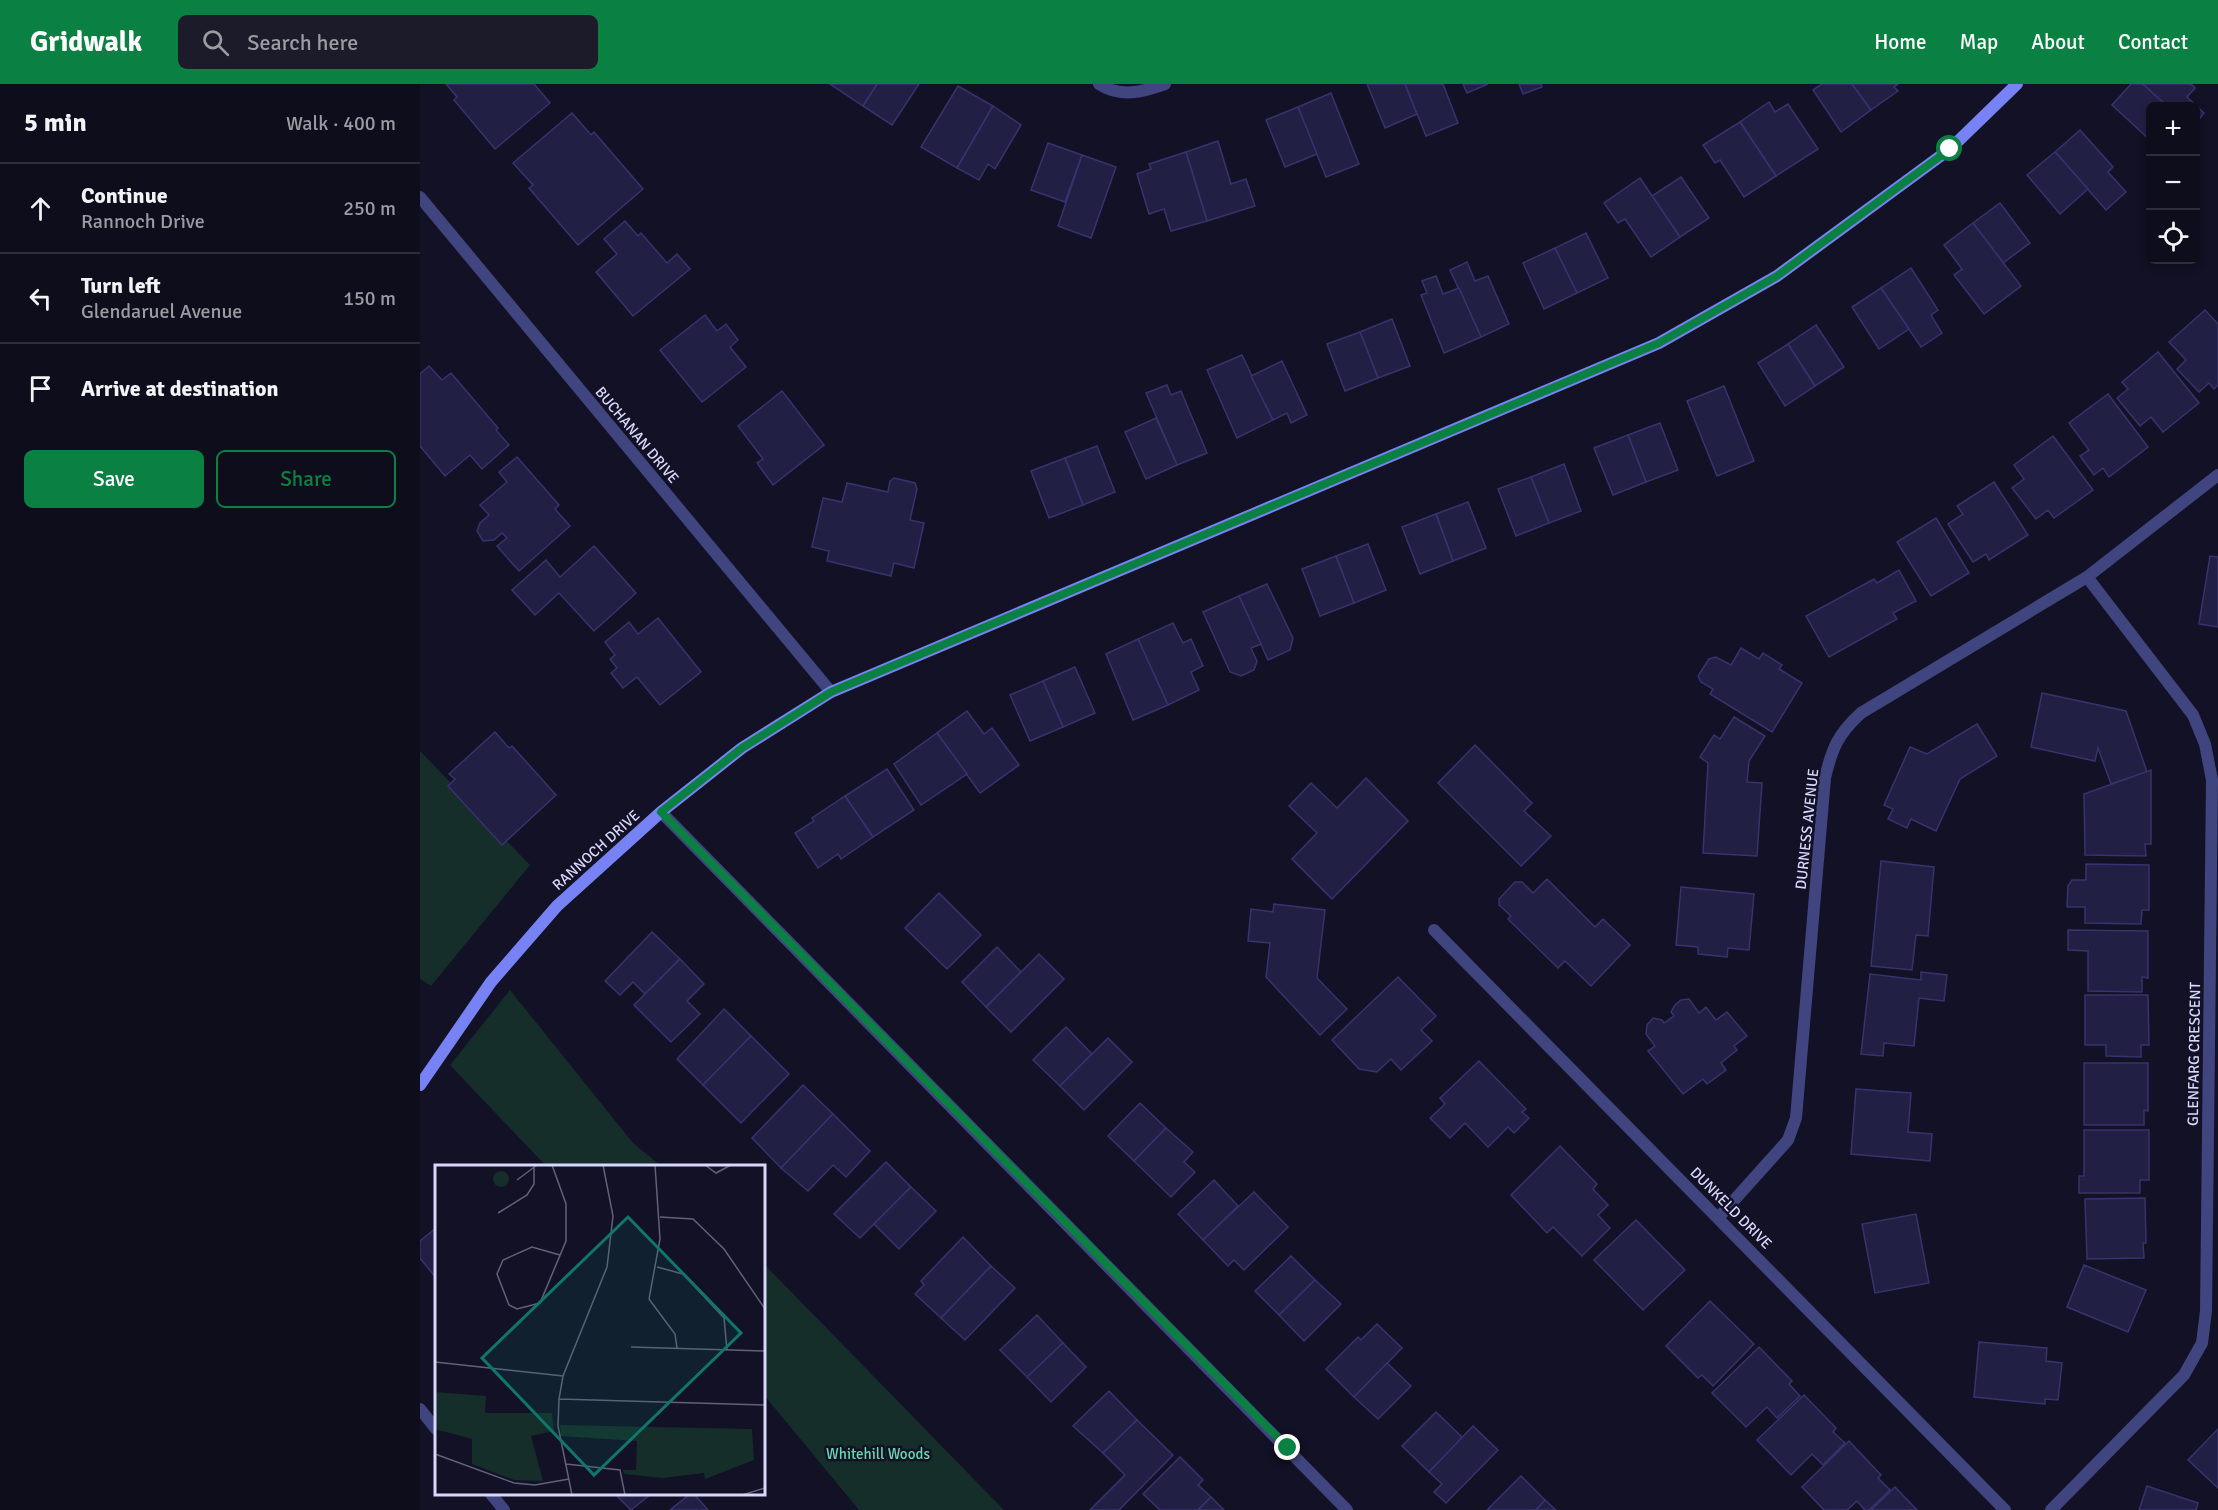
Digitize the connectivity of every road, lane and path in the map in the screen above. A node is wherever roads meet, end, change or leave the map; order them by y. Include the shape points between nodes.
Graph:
1 (1099, 84) edge
2 (1165, 84) edge
3 (2017, 84) edge
4 (420, 197) edge
5 (2218, 475) edge
6 (2087, 577) junction
7 (831, 692) junction
8 (661, 812) junction
9 (1434, 930) dead end
10 (420, 1085) edge
11 (1719, 1217) junction
12 (420, 1409) edge
13 (435, 1428) edge
14 (492, 1495) edge
15 (504, 1510) edge
16 (1347, 1510) edge
17 (2005, 1510) edge
18 (2050, 1510) edge

1 - 2 street via 1127,93
3 - 7 street, RANNOCH DRIVE via 1950,149 1777,276 1659,343
4 - 7 street, BUCHANAN DRIVE
5 - 6 street, DURNESS AVENUE
6 - 11 street, DURNESS AVENUE via 1860,713 1842,731 1831,753 1826,778 1796,1118 1788,1140
6 - 18 street, GLENFARG CRESCENT via 2193,715 2205,744 2212,780 2206,1311 2202,1343 2184,1375
7 - 8 street, RANNOCH DRIVE via 742,748
8 - 10 street, RANNOCH DRIVE via 557,906 491,982
8 - 16 street
9 - 11 street, DUNKELD DRIVE
11 - 17 street, DUNKELD DRIVE
12 - 13 street
14 - 15 street

